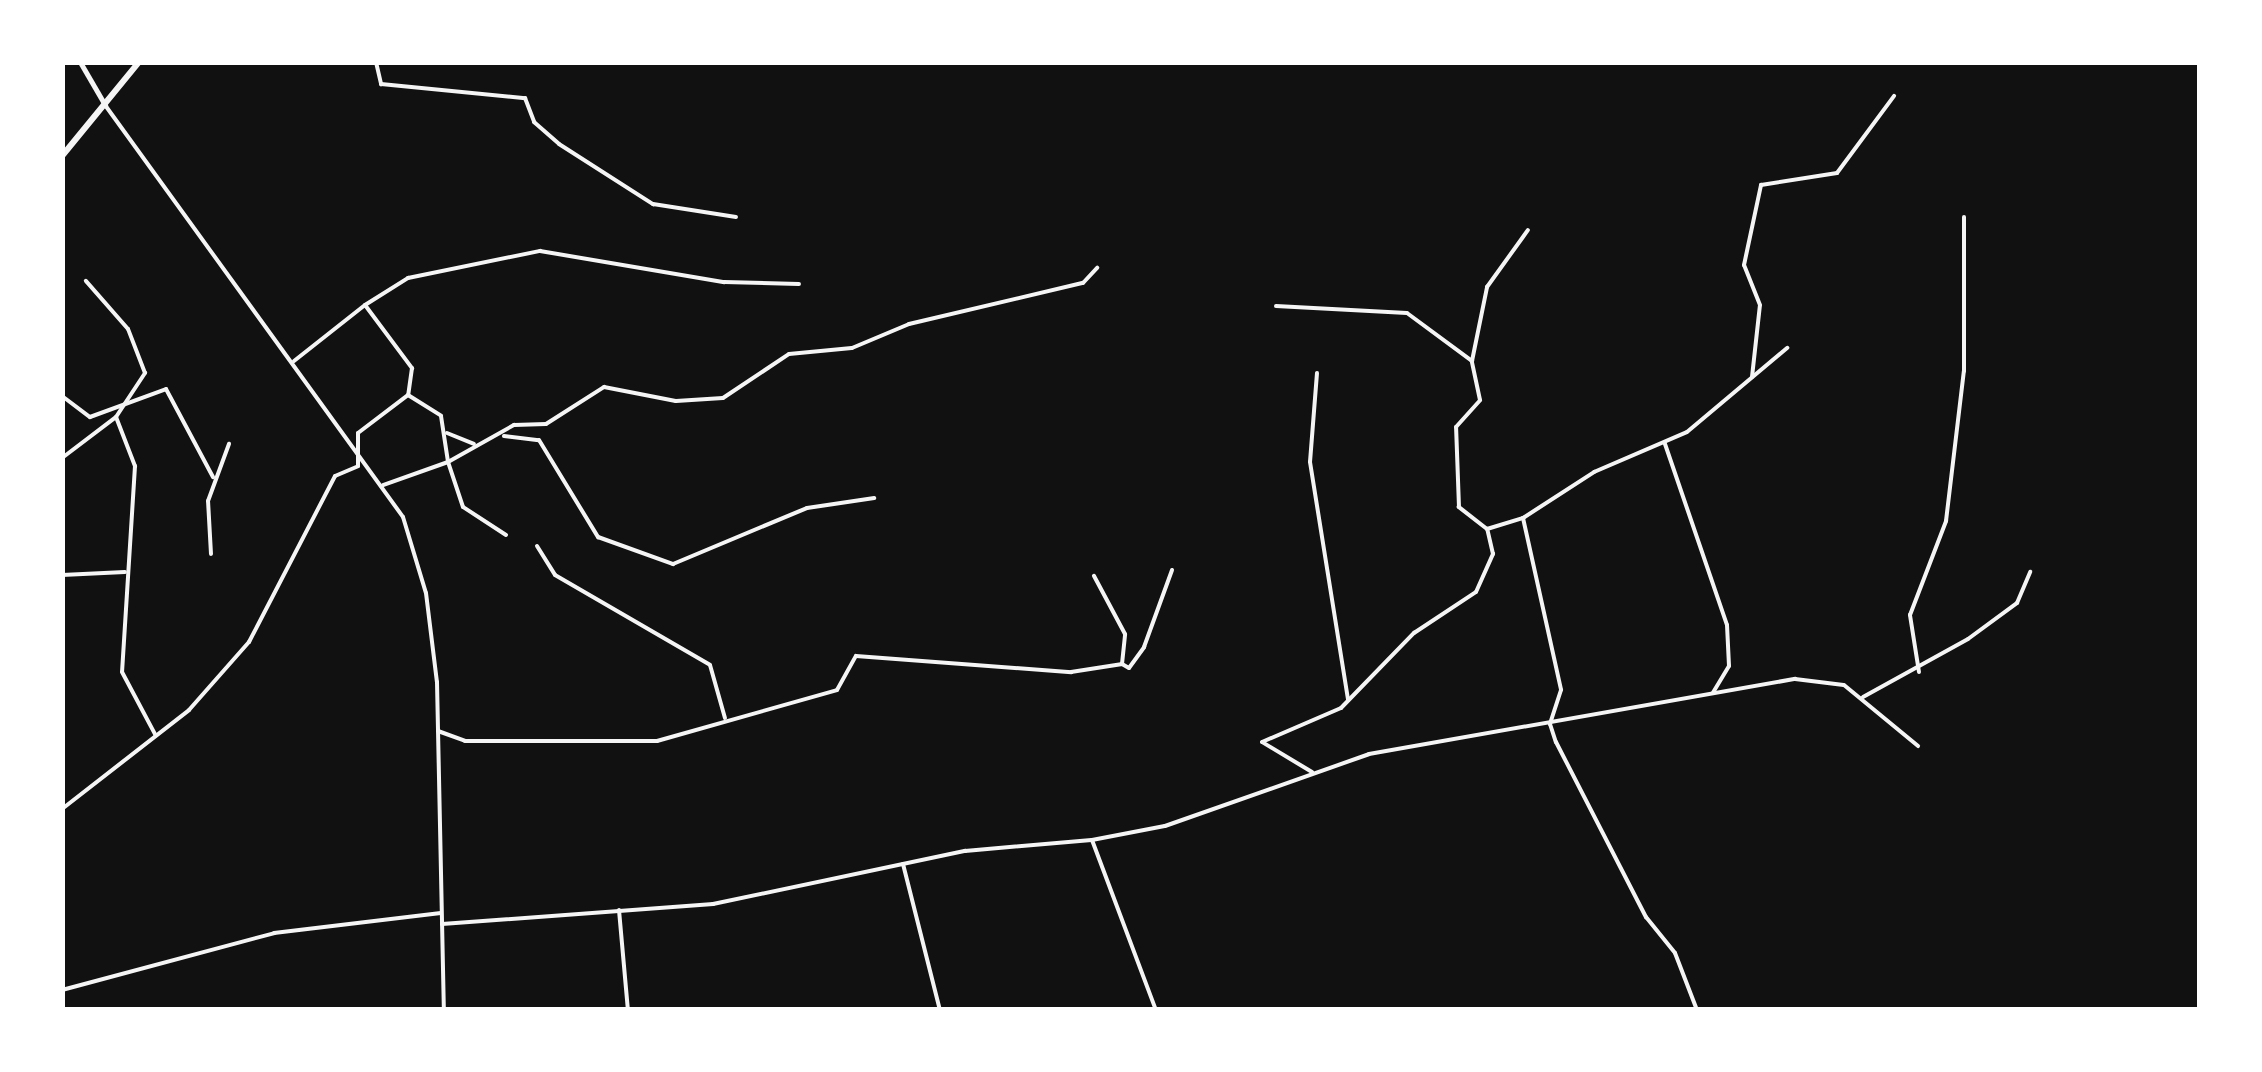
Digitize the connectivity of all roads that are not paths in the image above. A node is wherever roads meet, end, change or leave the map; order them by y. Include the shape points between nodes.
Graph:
1 (80, 62) edge
2 (139, 62) edge
3 (376, 62) edge
4 (1894, 96) dead end
5 (105, 105) junction
6 (62, 156) edge
7 (736, 217) dead end
8 (1964, 217) dead end
9 (1528, 230) dead end
10 (1096, 268) dead end
11 (86, 281) dead end
12 (799, 284) dead end
13 (365, 305) junction
14 (1276, 306) dead end
15 (1788, 348) dead end
16 (294, 361) junction
17 (1472, 361) junction
18 (1317, 373) dead end
19 (1752, 377) junction
20 (408, 395) junction
21 (62, 396) edge
22 (117, 414) junction
23 (447, 433) junction
24 (495, 439) junction
25 (229, 444) dead end
26 (474, 444) junction
27 (1665, 444) junction
28 (357, 446) junction
29 (62, 458) edge
30 (448, 462) junction
31 (213, 477) junction
32 (381, 486) junction
33 (874, 498) dead end
34 (1522, 518) junction
35 (1487, 530) junction
36 (506, 535) dead end
37 (538, 546) dead end
38 (211, 554) dead end
39 (1172, 570) dead end
40 (125, 572) junction
41 (2030, 572) dead end
42 (62, 575) edge
43 (1094, 576) dead end
44 (1122, 664) junction
45 (1919, 672) junction
46 (1713, 692) junction
47 (1863, 696) junction
48 (1348, 700) junction
49 (725, 718) junction
50 (1550, 724) junction
51 (438, 731) junction
52 (156, 736) junction
53 (1918, 746) dead end
54 (1312, 772) junction
55 (62, 810) edge
56 (1092, 840) junction
57 (903, 863) junction
58 (620, 910) junction
59 (442, 913) junction
60 (442, 924) junction
61 (62, 990) edge
62 (444, 1010) edge
63 (628, 1010) edge
64 (940, 1010) edge
65 (1156, 1010) edge
66 (1697, 1010) edge

1 - 5 street
2 - 5 main road
3 - 7 street via 381,84 525,98 534,122 559,144 653,204
4 - 19 street via 1837,173 1761,185 1744,265 1760,305
5 - 6 main road
5 - 16 street
8 - 45 street via 1964,372 1946,521 1910,615
9 - 17 street via 1487,287
10 - 24 street via 1083,282 909,324 852,348 789,354 724,398 676,401 604,387 546,424 514,426
11 - 22 street via 140,347 145,372
12 - 13 street via 724,282 540,250 408,278
13 - 16 street
13 - 20 street via 412,368
14 - 17 street via 1407,313
15 - 19 street
16 - 28 street
17 - 35 street via 1480,400 1460,414 1451,482 1458,507
18 - 48 street via 1310,462
19 - 27 street
20 - 23 street via 440,416
20 - 28 street via 370,418
21 - 22 street via 90,418
22 - 29 street
22 - 31 street via 166,390
22 - 40 street via 135,466
23 - 26 street
23 - 30 street
24 - 26 street
24 - 33 street via 514,432 539,440 589,529 631,555 672,564 807,508
25 - 31 street
26 - 30 street
27 - 34 street via 1594,472
27 - 46 street via 1727,626 1729,666
28 - 32 street
28 - 52 street via 358,466 335,476 249,642
30 - 32 street
30 - 36 street via 463,507
31 - 38 street
32 - 51 street via 403,517 426,593
34 - 35 street
34 - 50 street via 1561,690
35 - 48 street via 1493,554 1476,592 1414,633
37 - 49 street via 555,575 710,664
39 - 44 street via 1144,647 1129,668
40 - 42 street
40 - 52 street via 122,672
41 - 45 street via 2017,603
43 - 44 street via 1125,634
44 - 49 street via 1071,672 856,656 836,690
45 - 47 street
46 - 47 street via 1820,678
46 - 50 street
47 - 53 street
48 - 54 street via 1262,742
49 - 51 street via 623,745 465,741
50 - 54 street
50 - 66 street
51 - 59 street
52 - 55 street
54 - 56 street via 1166,826
56 - 57 street
56 - 65 street
57 - 58 street via 713,904
57 - 64 street
58 - 60 street
58 - 63 street
59 - 60 street
59 - 61 street via 274,933
60 - 62 street

